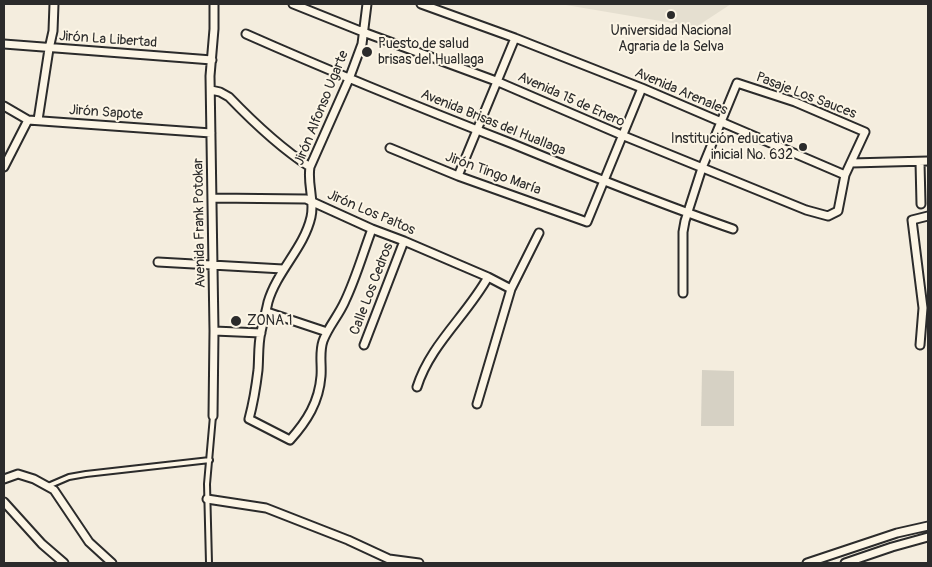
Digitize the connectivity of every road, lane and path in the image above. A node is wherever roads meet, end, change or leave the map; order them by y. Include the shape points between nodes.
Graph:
1 (54, 4) edge
2 (214, 4) edge
3 (293, 4) edge
4 (366, 4) edge
5 (421, 4) edge
6 (363, 32) junction
7 (246, 34) dead end
8 (515, 38) junction
9 (4, 44) edge
10 (49, 49) junction
11 (212, 60) junction
12 (349, 79) junction
13 (496, 81) junction
14 (642, 88) junction
15 (210, 90) junction
16 (4, 106) edge
17 (28, 120) junction
18 (38, 120) junction
19 (720, 122) junction
20 (476, 130) junction
21 (211, 133) junction
22 (624, 136) junction
23 (390, 148) dead end
24 (928, 161) edge
25 (920, 162) junction
26 (851, 163) junction
27 (4, 167) edge
28 (310, 167) junction
29 (702, 168) junction
30 (845, 175) junction
31 (458, 176) junction
32 (604, 181) junction
33 (213, 198) junction
34 (312, 202) junction
35 (921, 204) dead end
36 (688, 213) junction
37 (928, 216) edge
38 (372, 229) junction
39 (733, 229) dead end
40 (539, 233) dead end
41 (404, 241) junction
42 (158, 262) dead end
43 (214, 266) junction
44 (283, 269) junction
45 (488, 277) junction
46 (511, 289) junction
47 (683, 294) dead end
48 (267, 312) junction
49 (214, 331) junction
50 (327, 332) junction
51 (261, 333) junction
52 (920, 345) dead end
53 (364, 346) dead end
54 (417, 387) dead end
55 (477, 404) dead end
56 (213, 416) joint
57 (210, 460) junction
58 (4, 479) edge
59 (48, 486) junction
60 (207, 499) junction
61 (4, 502) edge
62 (928, 526) edge
63 (928, 537) edge
64 (64, 563) edge
65 (112, 563) edge
66 (209, 563) edge
67 (418, 563) edge
68 (807, 563) edge
69 (845, 563) edge

1 - 10 street
2 - 11 street, Avenida Frank Potokar
3 - 6 street, Avenida 15 de Enero
4 - 6 street, Jirón Alfonso Ugarte
5 - 8 street, Avenida Arenales
6 - 12 street, Jirón Alfonso Ugarte
6 - 13 street, Avenida 15 de Enero
7 - 12 street, Avenida Brisas del Huallaga
8 - 13 street
8 - 14 street, Avenida Arenales
9 - 10 street, Jirón La Libertad
10 - 11 street, Jirón La Libertad
10 - 18 street
11 - 15 street, Avenida Frank Potokar
12 - 20 street, Avenida Brisas del Huallaga
12 - 28 street, Jirón Alfonso Ugarte
13 - 20 street
13 - 22 street, Avenida 15 de Enero
14 - 19 street, Avenida Arenales
14 - 22 street
15 - 21 street, Avenida Frank Potokar
15 - 28 street via 228,97 281,147
16 - 17 street
17 - 18 street, Jirón Sapote
17 - 27 street
18 - 21 street, Jirón Sapote
19 - 26 street, Pasaje Los Sauces via 737,83 795,102 865,132
19 - 29 street
19 - 30 street, Avenida Arenales
20 - 31 street
20 - 32 street, Avenida Brisas del Huallaga
21 - 33 street, Avenida Frank Potokar
22 - 29 street, Avenida 15 de Enero
22 - 32 street
23 - 31 street, Jirón Tingo María
24 - 25 street
25 - 26 street
25 - 35 street
26 - 30 street
28 - 34 street, Jirón Alfonso Ugarte via 308,177
29 - 30 street, Avenida 15 de Enero via 828,216 838,211
29 - 36 street
31 - 32 street, Jirón Tingo María via 587,222
32 - 36 street, Avenida Brisas del Huallaga
33 - 34 street, Jirón Los Paltos via 292,198
33 - 43 street, Avenida Frank Potokar
34 - 38 street, Jirón Los Paltos
34 - 44 street, Jirón Alfonso Ugarte via 308,227
36 - 39 street, Avenida Brisas del Huallaga
36 - 47 street via 682,243
37 - 52 street via 912,220 923,308
38 - 41 street, Jirón Los Paltos
38 - 50 street via 346,299
40 - 46 street
41 - 45 street, Jirón Los Paltos
41 - 53 street, Calle Los Cedros
42 - 43 street
43 - 44 street
43 - 49 street, Avenida Frank Potokar
44 - 48 street, Jirón Alfonso Ugarte via 271,294
45 - 46 street, Jirón Los Paltos
45 - 54 street via 435,350
46 - 55 street
48 - 50 street
48 - 51 street, Jirón Alfonso Ugarte
49 - 51 street
49 - 56 street, Avenida Frank Potokar
50 - 51 street, Jirón Alfonso Ugarte via 322,344 316,401 290,440 249,420
56 - 57 lane
57 - 59 lane via 86,474
57 - 60 lane
58 - 59 street via 18,474
59 - 65 street via 89,542
60 - 66 lane
60 - 67 street via 266,508 389,558
61 - 64 street
62 - 68 street
63 - 69 street

